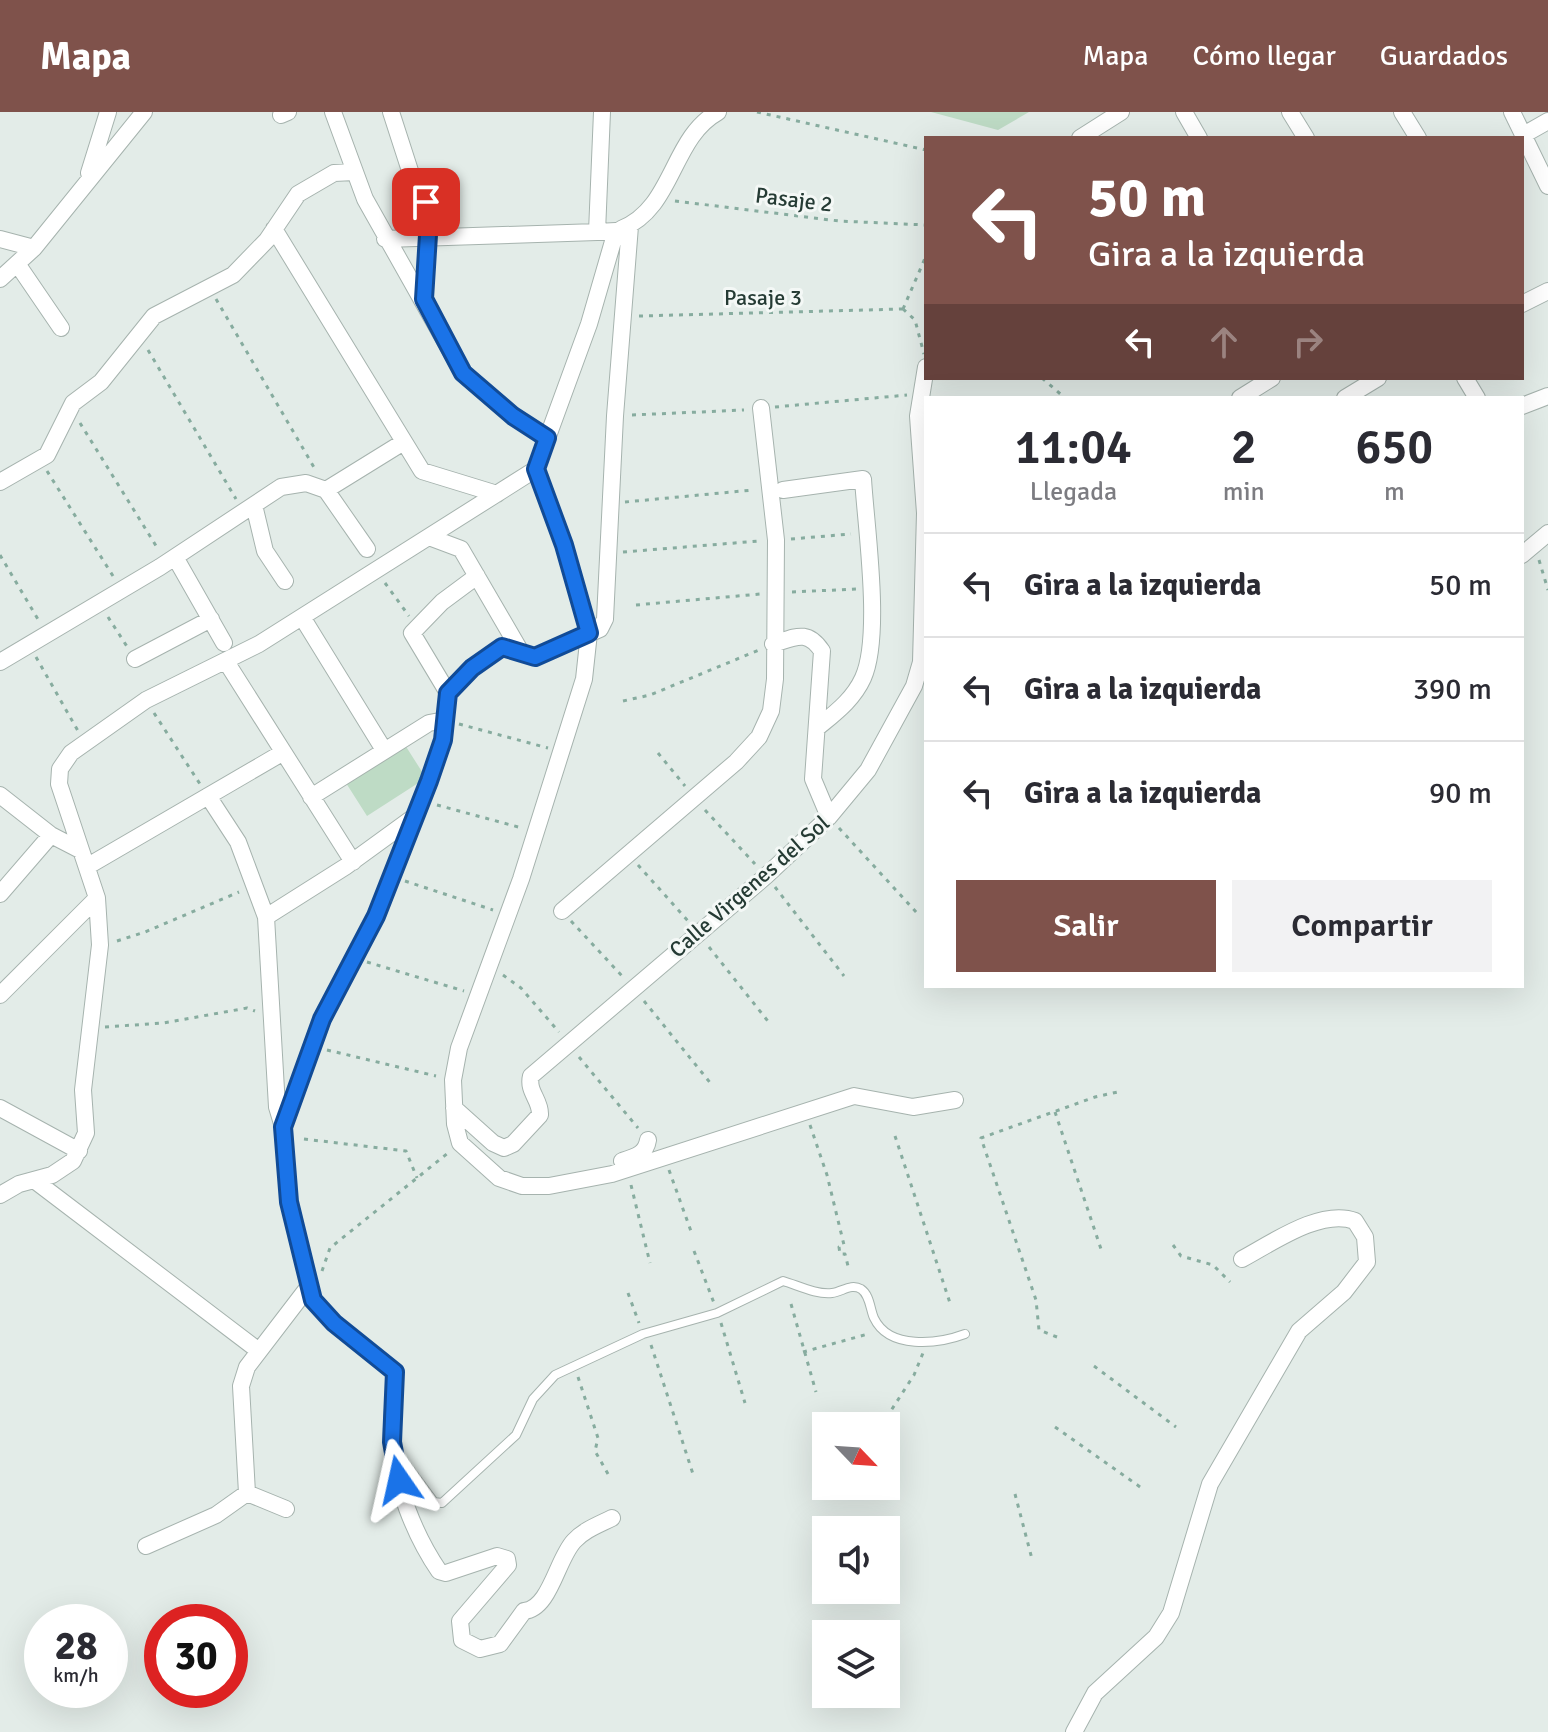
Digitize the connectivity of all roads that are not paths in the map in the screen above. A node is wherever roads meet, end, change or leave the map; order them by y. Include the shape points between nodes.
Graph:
1 (108, 112) edge
2 (144, 112) edge
3 (333, 112) edge
4 (391, 112) edge
5 (602, 112) edge
6 (718, 112) edge
7 (1121, 112) edge
8 (1184, 112) edge
9 (1290, 112) edge
10 (1403, 112) edge
11 (1512, 112) edge
12 (694, 120) edge
13 (1548, 121) edge
14 (1525, 134) junction
15 (1088, 136) edge
16 (1198, 136) edge
17 (1305, 136) edge
18 (1417, 136) edge
19 (354, 172) junction
20 (84, 185) junction
21 (1548, 186) edge
22 (623, 228) junction
23 (274, 229) junction
24 (597, 232) junction
25 (428, 235) junction
26 (0, 239) edge
27 (385, 239) junction
28 (34, 248) junction
29 (18, 265) junction
30 (0, 279) edge
31 (1548, 291) edge
32 (424, 299) junction
33 (1524, 303) edge
34 (61, 328) dead end
35 (924, 377) edge
36 (1269, 380) edge
37 (1375, 380) edge
38 (1243, 396) edge
39 (1348, 396) edge
40 (1548, 396) edge
41 (1524, 405) edge
42 (761, 408) dead end
43 (547, 438) junction
44 (402, 443) junction
45 (536, 469) junction
46 (0, 482) edge
47 (778, 489) junction
48 (326, 490) junction
49 (497, 494) junction
50 (924, 499) edge
51 (249, 509) junction
52 (1548, 533) edge
53 (429, 537) junction
54 (367, 549) dead end
55 (924, 550) edge
56 (1528, 550) edge
57 (171, 560) junction
58 (477, 576) junction
59 (285, 581) dead end
60 (302, 617) junction
61 (211, 619) junction
62 (589, 633) junction
63 (224, 643) dead end
64 (773, 644) junction
65 (521, 652) junction
66 (135, 659) dead end
67 (0, 662) edge
68 (227, 663) junction
69 (920, 686) edge
70 (448, 693) junction
71 (445, 720) junction
72 (817, 728) junction
73 (384, 750) junction
74 (282, 753) junction
75 (0, 795) edge
76 (208, 796) junction
77 (311, 797) junction
78 (829, 817) junction
79 (412, 818) junction
80 (51, 835) junction
81 (80, 850) junction
82 (353, 862) junction
83 (88, 866) junction
84 (0, 894) edge
85 (97, 898) junction
86 (562, 911) dead end
87 (266, 917) junction
88 (0, 995) edge
89 (955, 1100) dead end
90 (0, 1108) edge
91 (454, 1108) junction
92 (283, 1127) junction
93 (648, 1140) dead end
94 (79, 1151) junction
95 (620, 1171) junction
96 (34, 1180) junction
97 (0, 1195) edge
98 (1242, 1259) dead end
99 (313, 1284) junction
100 (965, 1334) dead end
101 (259, 1351) junction
102 (394, 1455) junction
103 (247, 1493) junction
104 (286, 1509) dead end
105 (612, 1518) dead end
106 (146, 1546) dead end
107 (1074, 1732) edge

1 - 20 street
2 - 20 street
3 - 19 street
4 - 25 street via 426,202
5 - 24 street
6 - 12 street
7 - 15 street
8 - 16 street
9 - 17 street
10 - 18 street
11 - 14 street
12 - 22 street via 659,199
13 - 14 street
14 - 21 street
19 - 23 street via 334,173 298,194
19 - 27 street
20 - 28 street
22 - 24 street
22 - 43 street
22 - 62 street via 624,317 605,619 600,629
23 - 44 street
23 - 46 street via 233,275 154,316 101,382 73,403 47,455
24 - 25 street
25 - 27 street
25 - 32 street
26 - 28 street
27 - 32 street
28 - 29 street
29 - 30 street
29 - 34 street
31 - 33 street
32 - 43 street via 463,373
35 - 50 street, Calle Virgenes del Sol via 918,416
36 - 38 street
37 - 39 street
40 - 41 street
42 - 47 street
43 - 45 street
44 - 48 street
44 - 49 street via 422,471
45 - 49 street
45 - 62 street
47 - 64 street
47 - 72 street via 863,479 871,629 864,675 849,701
48 - 51 street via 306,483 281,487
48 - 54 street
49 - 53 street
51 - 57 street
51 - 59 street via 265,551
52 - 56 street
53 - 58 street via 461,549
53 - 60 street
55 - 69 street, Calle Virgenes del Sol
57 - 61 street
57 - 67 street
58 - 65 street
58 - 70 street via 412,633
60 - 68 street
60 - 73 street
61 - 63 street
61 - 66 street
62 - 65 street via 535,657
62 - 91 street via 584,679 459,1048
64 - 72 street via 804,634 822,651
64 - 86 street via 771,711 759,737
65 - 70 street via 502,647
68 - 74 street
68 - 81 street via 146,700 84,741 60,769 59,784
69 - 78 street, Calle Virgenes del Sol via 868,770
70 - 71 street
71 - 73 street via 429,723
71 - 79 street via 443,740
72 - 78 street via 813,779
73 - 77 street
74 - 76 street
74 - 77 street
75 - 80 street
76 - 83 street
76 - 87 street via 238,842
77 - 82 street
78 - 91 street, Calle Virgenes del Sol via 531,1076 540,1115 513,1144 504,1148 493,1143
79 - 82 street
79 - 92 street via 376,916 322,1019
80 - 81 street
80 - 84 street
81 - 83 street
82 - 87 street
83 - 85 street
85 - 88 street
85 - 94 street via 100,945 83,1090 86,1133
87 - 92 street via 277,1107
89 - 95 street via 913,1107 854,1096
90 - 94 street
91 - 95 street via 460,1143 499,1178 522,1186 549,1186
92 - 99 street via 289,1202
93 - 95 street via 638,1155 618,1162
94 - 96 street via 52,1175
96 - 97 street
96 - 101 street
98 - 107 street via 1335,1217 1355,1221 1368,1251 1361,1272 1344,1292 1299,1331 1210,1484 1171,1613 1156,1637 1095,1693
99 - 101 street
99 - 102 street via 313,1300 334,1323 395,1372
100 - 102 lane via 927,1343 903,1339 875,1321 865,1293 850,1287 827,1294 783,1281 572,1365 547,1382 516,1435 448,1501 434,1502
101 - 103 street via 241,1386
102 - 105 street via 417,1533 439,1571 497,1556 507,1559 508,1565 460,1621 462,1640 480,1649 500,1644 524,1611 536,1608 574,1541
103 - 104 street
103 - 106 street via 216,1515

